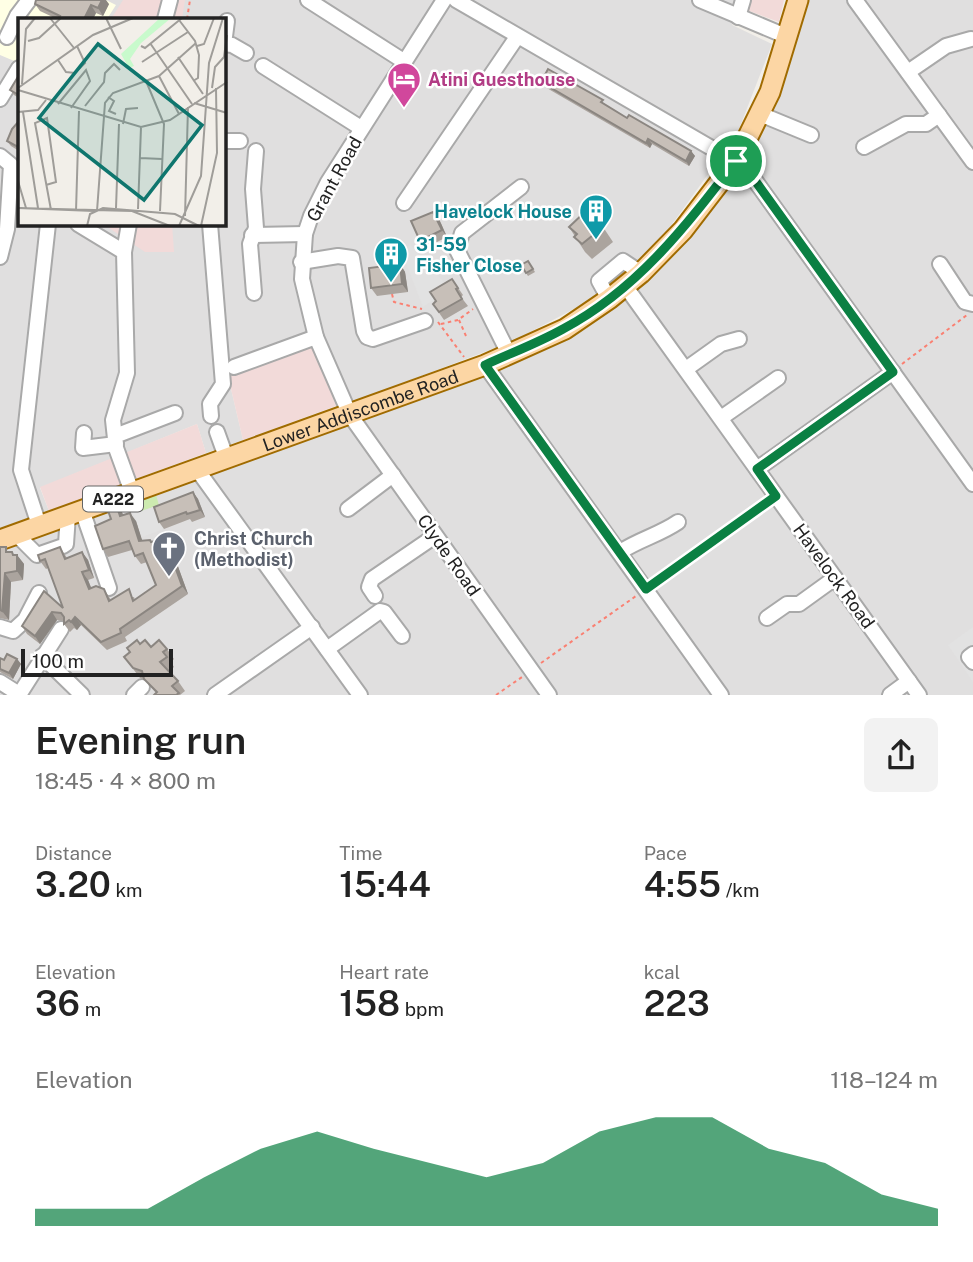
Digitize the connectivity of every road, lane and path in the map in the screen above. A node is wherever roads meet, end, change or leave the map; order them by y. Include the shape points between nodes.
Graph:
1 (29, 0) edge
2 (170, 0) edge
3 (190, 0) edge
4 (308, 0) edge
5 (444, 0) edge
6 (456, 0) edge
7 (700, 0) edge
8 (743, 0) edge
9 (798, 0) edge
10 (855, 0) edge
11 (738, 17) junction
12 (165, 18) edge
13 (187, 18) edge
14 (227, 21) dead end
15 (226, 29) edge
16 (7, 37) dead end
17 (517, 37) junction
18 (788, 37) junction
19 (971, 39) dead end
20 (226, 44) edge
21 (246, 53) dead end
22 (405, 62) junction
23 (263, 66) dead end
24 (18, 70) edge
25 (908, 72) junction
26 (0, 99) edge
27 (760, 114) junction
28 (939, 115) junction
29 (362, 128) junction
30 (811, 135) dead end
31 (226, 141) edge
32 (240, 141) dead end
33 (864, 147) dead end
34 (256, 151) dead end
35 (970, 153) edge
36 (0, 156) edge
37 (736, 161) junction
38 (521, 187) dead end
39 (404, 203) dead end
40 (48, 226) edge
41 (81, 226) edge
42 (129, 226) edge
43 (210, 226) edge
44 (3, 228) edge
45 (305, 234) junction
46 (253, 235) junction
47 (124, 252) junction
48 (0, 257) edge
49 (301, 262) junction
50 (940, 264) dead end
51 (634, 280) junction
52 (254, 293) dead end
53 (392, 294) edge
54 (483, 302) junction
55 (973, 307) edge
56 (457, 312) edge
57 (431, 317) junction
58 (460, 318) junction
59 (466, 336) dead end
60 (316, 337) junction
61 (739, 339) dead end
62 (509, 354) junction
63 (234, 367) dead end
64 (479, 367) junction
65 (686, 369) junction
66 (893, 372) junction
67 (778, 378) dead end
68 (175, 413) dead end
69 (350, 415) junction
70 (211, 416) dead end
71 (721, 418) junction
72 (217, 432) dead end
73 (84, 433) dead end
74 (115, 440) junction
75 (226, 457) junction
76 (968, 466) edge
77 (196, 468) junction
78 (757, 469) junction
79 (393, 475) junction
80 (973, 484) edge
81 (132, 492) junction
82 (776, 496) junction
83 (348, 509) dead end
84 (75, 512) junction
85 (678, 522) dead end
86 (39, 526) junction
87 (435, 536) junction
88 (8, 537) edge
89 (620, 552) junction
90 (835, 578) junction
91 (109, 587) dead end
92 (646, 589) junction
93 (39, 593) edge
94 (375, 596) dead end
95 (767, 618) dead end
96 (0, 627) edge
97 (312, 627) junction
98 (61, 629) edge
99 (401, 636) dead end
100 (327, 649) junction
101 (973, 654) edge
102 (42, 656) junction
103 (973, 662) edge
104 (531, 670) junction
105 (909, 681) junction
106 (0, 682) edge
107 (355, 693) edge
108 (19, 695) edge
109 (82, 695) edge
110 (215, 695) edge
111 (496, 695) edge
112 (549, 695) edge
113 (721, 695) edge
114 (890, 695) edge
115 (919, 695) edge

1 - 16 street
2 - 12 street
3 - 13 path
4 - 22 street
5 - 22 street, Grant Road
6 - 17 street
7 - 11 street
8 - 11 street
9 - 18 main road, Lower Addiscombe Road / A222
10 - 25 street
11 - 18 street
14 - 15 street
17 - 37 street
17 - 39 street
18 - 27 main road, Lower Addiscombe Road / A222
19 - 25 street via 946,46
20 - 21 street
22 - 29 street, Grant Road
23 - 29 street
24 - 26 street
25 - 28 street
27 - 30 street
27 - 37 main road, Lower Addiscombe Road / A222
28 - 33 street via 926,124 906,124
28 - 35 street
29 - 45 street, Grant Road via 328,182
31 - 32 street
34 - 46 street
36 - 44 street via 10,165
37 - 51 main road, Lower Addiscombe Road / A222 via 683,230
37 - 66 street via 746,168
38 - 54 street via 462,233 457,250
40 - 86 street via 21,470
41 - 47 street
42 - 47 street
43 - 70 street via 223,384 210,404
44 - 48 street
45 - 46 street
45 - 49 street, Grant Road
46 - 52 street
47 - 74 street via 127,373 115,412
49 - 57 street via 352,258 367,337 373,339
49 - 60 street, Grant Road
50 - 55 street
51 - 62 main road, Lower Addiscombe Road / A222 via 565,329
51 - 65 street, Havelock Road
53 - 57 path via 394,303 423,310
54 - 58 path
54 - 62 street
55 - 66 path via 960,323
56 - 58 path
57 - 58 path
57 - 64 path
58 - 59 path
60 - 63 street
60 - 69 street, Grant Road
61 - 65 street via 721,344
62 - 64 main road, Lower Addiscombe Road / A222
64 - 69 main road, Lower Addiscombe Road / A222
64 - 89 street
65 - 71 street, Havelock Road
66 - 76 street
66 - 78 street
67 - 71 street
68 - 74 street
69 - 75 main road, Lower Addiscombe Road / A222
69 - 79 street, Clyde Road
71 - 78 street, Havelock Road
72 - 75 street
73 - 74 street via 83,448
74 - 81 street
75 - 77 main road, Lower Addiscombe Road / A222
76 - 80 street
77 - 81 main road, Lower Addiscombe Road / A222
77 - 97 street
78 - 82 street, Havelock Road
79 - 83 street
79 - 87 street, Clyde Road
81 - 84 main road, Lower Addiscombe Road / A222
82 - 90 street, Havelock Road
82 - 92 path
84 - 86 main road, Lower Addiscombe Road / A222
84 - 88 street via 66,544 52,550 37,555
84 - 91 street
85 - 89 street
86 - 88 main road, Lower Addiscombe Road / A222
87 - 94 street via 372,579 369,587
87 - 104 street, Clyde Road
89 - 92 street
90 - 95 street via 799,604 787,604
90 - 105 street, Havelock Road
92 - 104 path
92 - 113 street
93 - 96 street via 25,620 13,631
97 - 100 street
97 - 110 street
98 - 102 street
99 - 100 street via 380,611
100 - 107 street
101 - 103 street
102 - 108 street
102 - 109 street
104 - 111 path
104 - 112 street, Clyde Road
105 - 114 street
105 - 115 street, Havelock Road
106 - 108 street

